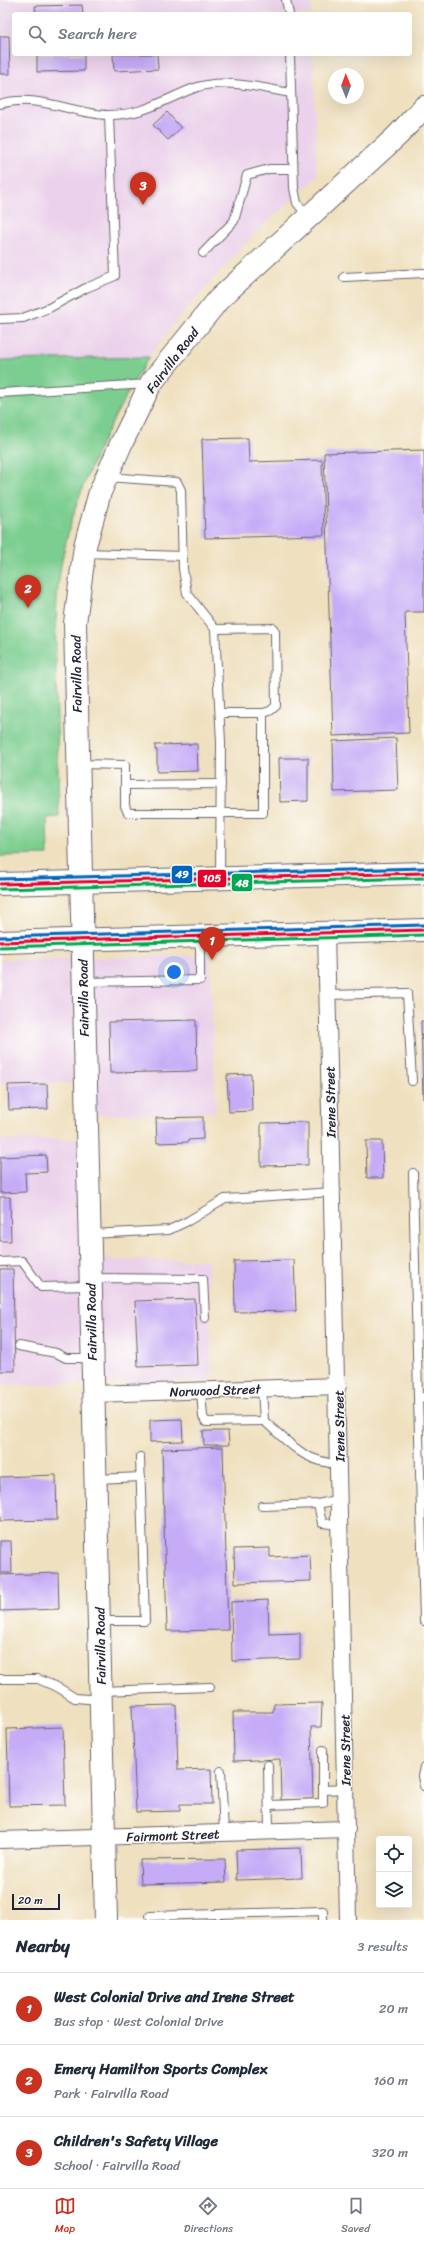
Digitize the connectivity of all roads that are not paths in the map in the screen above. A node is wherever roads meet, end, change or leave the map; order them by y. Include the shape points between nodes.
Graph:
1 (286, 0) edge
2 (289, 12) edge
3 (290, 56) edge
4 (291, 93) junction
5 (0, 104) edge
6 (424, 107) edge
7 (109, 115) junction
8 (293, 168) junction
9 (309, 218) junction
10 (203, 253) dead end
11 (424, 273) edge
12 (344, 277) dead end
13 (0, 319) edge
14 (151, 384) junction
15 (0, 393) edge
16 (107, 477) junction
17 (84, 553) junction
18 (183, 556) junction
19 (215, 629) junction
20 (263, 713) junction
21 (220, 714) junction
22 (77, 764) junction
23 (221, 784) junction
24 (125, 785) junction
25 (220, 813) junction
26 (424, 873) edge
27 (220, 878) junction
28 (80, 882) junction
29 (0, 884) edge
30 (424, 930) edge
31 (326, 932) junction
32 (200, 936) junction
33 (82, 939) junction
34 (0, 942) edge
35 (83, 982) junction
36 (328, 995) junction
37 (412, 1081) dead end
38 (413, 1173) dead end
39 (333, 1192) junction
40 (89, 1234) junction
41 (0, 1262) edge
42 (90, 1282) junction
43 (205, 1318) dead end
44 (18, 1346) dead end
45 (92, 1358) junction
46 (338, 1386) junction
47 (262, 1388) junction
48 (201, 1391) junction
49 (93, 1394) junction
50 (421, 1398) edge
51 (264, 1421) junction
52 (140, 1457) dead end
53 (339, 1464) junction
54 (141, 1477) junction
55 (95, 1479) junction
56 (340, 1499) junction
57 (318, 1504) junction
58 (262, 1506) dead end
59 (341, 1525) junction
60 (100, 1621) junction
61 (424, 1621) edge
62 (0, 1679) edge
63 (210, 1687) dead end
64 (101, 1696) junction
65 (323, 1750) dead end
66 (268, 1765) dead end
67 (424, 1767) edge
68 (221, 1772) dead end
69 (424, 1786) edge
70 (346, 1789) junction
71 (324, 1790) junction
72 (269, 1804) junction
73 (347, 1829) junction
74 (269, 1832) junction
75 (224, 1833) junction
76 (105, 1837) junction
77 (0, 1840) edge
78 (150, 1916) dead end
79 (106, 1920) edge
80 (323, 1920) edge
81 (348, 1920) edge

1 - 2 lane
3 - 4 lane
4 - 7 lane via 245,85 209,85 192,88 148,110
4 - 8 lane
5 - 7 lane via 49,102
6 - 9 main road, Fairvilla Road via 397,136
7 - 13 lane via 115,276 23,318
8 - 9 lane via 297,203
8 - 10 lane via 269,169 247,175 234,221
9 - 14 main road, Fairvilla Road via 219,299
11 - 12 lane
14 - 15 lane
14 - 16 main road, Fairvilla Road
16 - 17 main road, Fairvilla Road via 100,492
16 - 18 lane via 177,482 181,490
17 - 18 lane
17 - 22 main road, Fairvilla Road via 75,622
18 - 19 lane via 187,593
19 - 20 lane via 274,628 276,706
19 - 21 lane
20 - 21 lane
20 - 25 lane via 262,813
21 - 23 lane
22 - 24 lane via 123,764
22 - 28 main road, Fairvilla Road
23 - 24 lane
23 - 25 lane
24 - 25 lane via 125,806 128,813
25 - 27 lane
26 - 27 main road
27 - 28 main road
28 - 29 main road
28 - 33 main road, Fairvilla Road
30 - 31 main road
31 - 32 main road
31 - 36 street, Irene Street
32 - 33 main road
32 - 35 lane via 200,980
33 - 34 main road
33 - 35 main road, Fairvilla Road
35 - 40 main road, Fairvilla Road
36 - 37 lane via 408,993
36 - 39 street, Irene Street
38 - 50 lane
39 - 40 lane via 225,1199 169,1230
39 - 46 street, Irene Street
40 - 42 main road, Fairvilla Road
41 - 42 lane via 22,1261 41,1287
42 - 43 lane via 203,1279
42 - 45 main road, Fairvilla Road
44 - 45 lane via 56,1353 66,1358
45 - 49 main road, Fairvilla Road
46 - 47 street, Norwood Street
46 - 53 street, Irene Street
47 - 48 street, Norwood Street
47 - 51 lane
48 - 49 street, Norwood Street
48 - 51 lane via 203,1417 206,1422
49 - 55 main road, Fairvilla Road
50 - 61 lane
51 - 53 lane via 307,1457
52 - 54 lane
53 - 56 street, Irene Street
54 - 55 lane
54 - 60 lane via 144,1621
55 - 60 main road, Fairvilla Road
56 - 57 lane
56 - 59 street, Irene Street
57 - 58 lane
57 - 59 lane via 322,1523
59 - 70 street, Irene Street
60 - 64 main road, Fairvilla Road
62 - 64 lane via 38,1679 75,1698
63 - 64 lane
64 - 76 main road, Fairvilla Road
65 - 71 lane
66 - 72 lane
67 - 69 lane
68 - 75 lane
70 - 71 lane
70 - 73 street, Irene Street
71 - 72 lane via 323,1803
72 - 74 lane
73 - 74 street, Fairmont Street
73 - 81 street, Irene Street
74 - 75 street, Fairmont Street
75 - 76 street, Fairmont Street
76 - 77 street, Fairmont Street
76 - 79 main road, Fairvilla Road
78 - 80 lane via 323,1911

